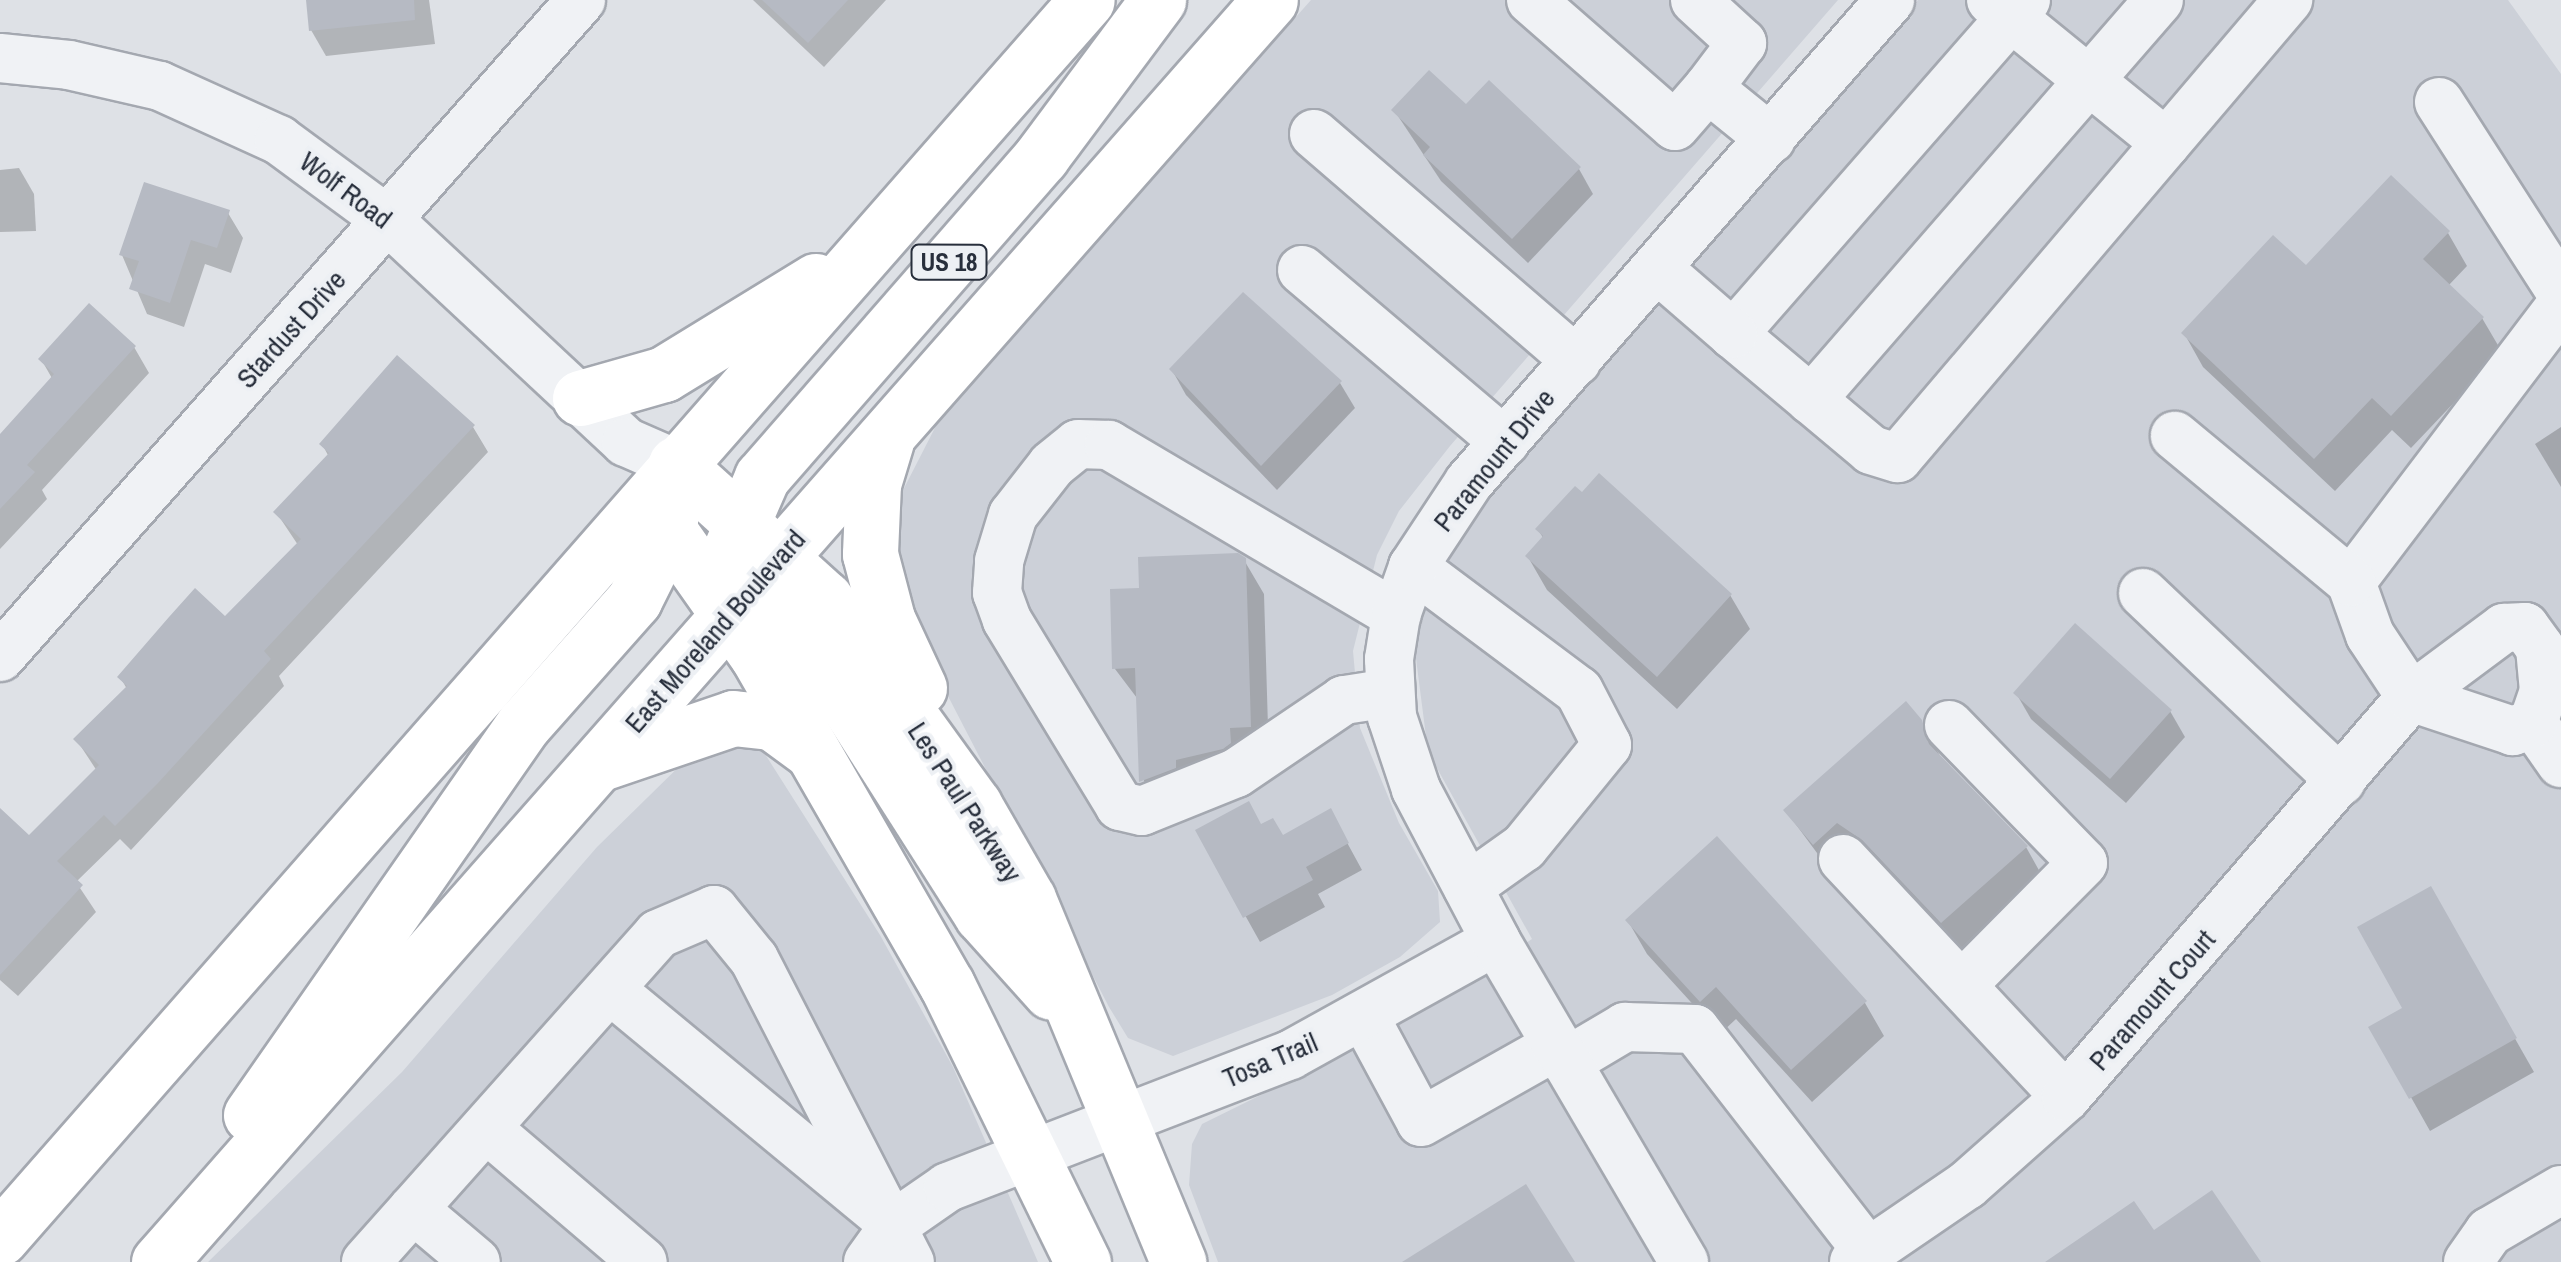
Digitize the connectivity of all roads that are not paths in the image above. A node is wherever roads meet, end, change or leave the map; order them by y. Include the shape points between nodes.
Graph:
1 (581, 0) edge
2 (1087, 0) edge
3 (1158, 0) edge
4 (1270, 0) edge
5 (1531, 0) edge
6 (1694, 0) edge
7 (1890, 0) edge
8 (2159, 0) edge
9 (2288, 0) edge
10 (2010, 6) edge
11 (0, 58) edge
12 (2088, 80) junction
13 (1708, 88) junction
14 (2439, 102) dead end
15 (1314, 134) dead end
16 (1771, 138) junction
17 (2166, 143) junction
18 (389, 221) junction
19 (861, 254) junction
20 (1302, 270) dead end
21 (1658, 270) junction
22 (2561, 292) edge
23 (2561, 305) edge
24 (1733, 334) junction
25 (1577, 361) junction
26 (580, 398) junction
27 (1811, 400) junction
28 (890, 429) junction
29 (2176, 436) dead end
30 (1505, 442) junction
31 (666, 500) junction
32 (747, 565) junction
33 (1413, 567) junction
34 (2351, 582) junction
35 (2143, 593) dead end
36 (1396, 615) junction
37 (0, 657) edge
38 (1390, 693) junction
39 (2411, 697) junction
40 (2533, 723) junction
41 (1949, 726) dead end
42 (810, 750) junction
43 (2561, 762) edge
44 (600, 763) junction
45 (2340, 781) junction
46 (974, 804) junction
47 (1843, 858) dead end
48 (1468, 886) junction
49 (1496, 942) junction
50 (1962, 984) junction
51 (612, 992) junction
52 (1364, 1016) junction
53 (1076, 1020) junction
54 (1561, 1054) junction
55 (2066, 1097) junction
56 (1121, 1123) junction
57 (486, 1128) junction
58 (1032, 1151) junction
59 (2561, 1190) edge
60 (413, 1209) junction
61 (0, 1238) edge
62 (903, 1243) edge
63 (167, 1252) edge
64 (1861, 1257) edge
65 (366, 1262) edge
66 (476, 1262) edge
67 (643, 1262) edge
68 (868, 1262) edge
69 (1083, 1262) edge
70 (1178, 1262) edge
71 (1684, 1262) edge
72 (2468, 1262) edge

1 - 18 street, Stardust Drive
2 - 19 main road
3 - 32 main road, US 18 via 1041,157 778,456
4 - 28 main road, East Moreland Boulevard / US 18
5 - 13 street via 1675,126
6 - 13 street via 1742,44
7 - 16 street, Paramount Drive
8 - 12 street
9 - 17 street
10 - 12 street
10 - 24 street
11 - 18 street, Wolf Road via 115,73 195,98 280,140
12 - 17 street
12 - 27 street
13 - 16 street
14 - 22 street
15 - 25 street
16 - 21 street, Paramount Drive
17 - 27 street via 1898,458 1870,450
18 - 26 street, Wolf Road
18 - 37 street, Stardust Drive
19 - 26 main road via 664,374
19 - 31 main road
20 - 30 street
21 - 24 street
21 - 25 street, Paramount Drive
23 - 34 street
24 - 27 street
25 - 30 street, Paramount Drive
26 - 31 street, Wolf Road via 626,442
28 - 32 main road, East Moreland Boulevard / US 18
28 - 46 main road, US 18 via 869,513 872,566 887,618
29 - 34 street
30 - 33 street, Paramount Drive via 1450,507
31 - 32 main road, Les Paul Parkway
31 - 32 main road, Les Paul Parkway
31 - 61 main road
31 - 63 main road via 634,600 524,724 258,1104
32 - 42 main road, Les Paul Parkway
32 - 44 main road, East Moreland Boulevard
32 - 46 main road, Les Paul Parkway via 825,599
32 - 53 main road via 827,672 982,914
33 - 36 street, Paramount Drive
33 - 48 street via 1579,691 1607,746 1524,847
34 - 39 street via 2370,635
35 - 45 street
36 - 38 street, Paramount Drive
36 - 38 street via 1109,446 1078,444 1052,465 1013,515 999,561 997,593 1007,620 1120,806 1142,811 1236,773 1344,700
38 - 48 street, Paramount Drive via 1416,790
39 - 40 street via 2512,730
39 - 40 street, Paramount Court via 2476,644 2504,628 2525,626 2540,648 2544,691
39 - 45 street, Paramount Court
40 - 43 street
41 - 50 street via 2082,863
42 - 44 main road via 772,722 733,718
42 - 58 main road, Les Paul Parkway via 947,985
44 - 63 main road, East Moreland Boulevard
45 - 55 street, Paramount Court
46 - 53 main road, Les Paul Parkway / US 18 via 1028,899
47 - 50 street
48 - 49 street, Paramount Drive
49 - 52 street, Tosa Trail
49 - 54 street, Paramount Drive
50 - 55 street
51 - 57 street
51 - 62 street
51 - 62 street via 658,934 714,910 754,959
52 - 54 street via 1421,1122
52 - 56 street, Tosa Trail via 1290,1055
53 - 56 main road, Les Paul Parkway / US 18
54 - 64 street via 1625,1027 1696,1029
54 - 71 street, Paramount Drive
55 - 64 street, Paramount Court via 1966,1186
56 - 58 street, Tosa Trail
56 - 70 main road, Les Paul Parkway / US 18
57 - 60 street
57 - 67 street
58 - 62 street, Tosa Trail via 948,1188
58 - 69 main road, Les Paul Parkway
59 - 72 street via 2488,1232
60 - 65 street
60 - 66 street
62 - 68 street, Tosa Trail

